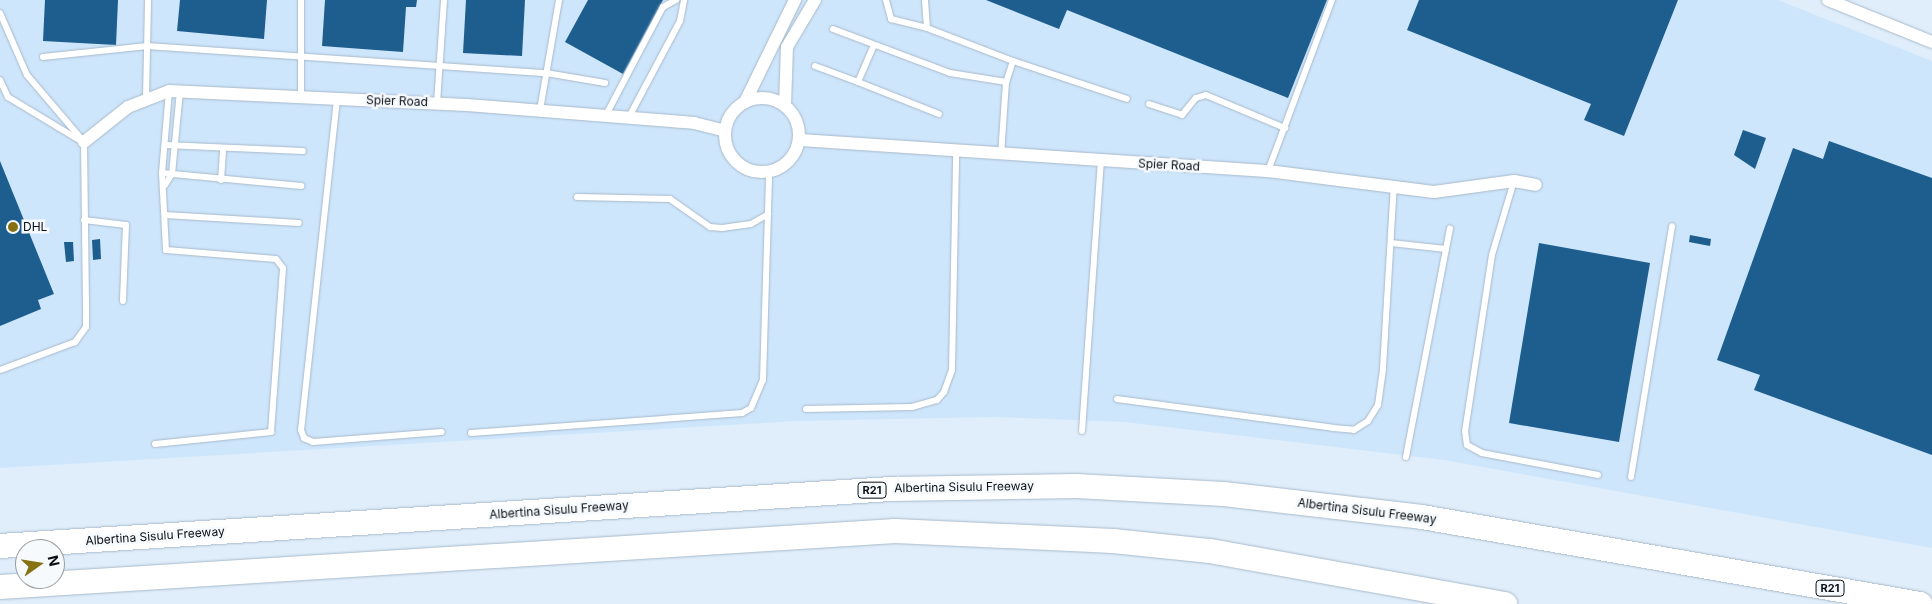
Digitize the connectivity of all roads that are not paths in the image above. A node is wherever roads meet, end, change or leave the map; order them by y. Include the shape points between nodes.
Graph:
1 (148, 0) edge
2 (301, 0) edge
3 (444, 0) edge
4 (559, 0) edge
5 (676, 0) edge
6 (684, 0) edge
7 (795, 0) edge
8 (815, 0) edge
9 (886, 0) edge
10 (925, 0) edge
11 (1332, 0) edge
12 (1828, 0) edge
13 (0, 13) edge
14 (928, 28) junction
15 (833, 29) dead end
16 (1932, 42) edge
17 (874, 44) junction
18 (147, 46) junction
19 (43, 57) dead end
20 (301, 57) junction
21 (1013, 61) junction
22 (439, 66) junction
23 (815, 66) dead end
24 (546, 73) junction
25 (0, 80) edge
26 (858, 82) junction
27 (1006, 82) junction
28 (605, 83) dead end
29 (175, 91) junction
30 (301, 96) junction
31 (146, 98) junction
32 (337, 99) junction
33 (1127, 99) dead end
34 (745, 102) junction
35 (437, 103) junction
36 (1149, 104) dead end
37 (785, 106) junction
38 (540, 110) junction
39 (939, 114) dead end
40 (606, 115) junction
41 (629, 117) junction
42 (1285, 128) junction
43 (725, 131) junction
44 (799, 140) junction
45 (84, 142) junction
46 (164, 145) junction
47 (175, 146) junction
48 (223, 149) junction
49 (303, 151) dead end
50 (956, 152) junction
51 (1001, 155) junction
52 (1101, 161) junction
53 (1268, 171) junction
54 (769, 172) junction
55 (162, 173) junction
56 (172, 174) junction
57 (221, 180) junction
58 (1514, 181) junction
59 (1395, 184) junction
60 (165, 185) junction
61 (1536, 185) dead end
62 (301, 186) dead end
63 (577, 197) dead end
64 (768, 214) junction
65 (165, 215) junction
66 (84, 220) junction
67 (299, 223) dead end
68 (1672, 226) dead end
69 (1450, 228) dead end
70 (1391, 243) junction
71 (1446, 249) junction
72 (122, 301) dead end
73 (0, 370) edge
74 (1117, 399) dead end
75 (806, 409) dead end
76 (1082, 431) dead end
77 (442, 432) dead end
78 (471, 433) dead end
79 (154, 444) dead end
80 (1406, 457) dead end
81 (1598, 475) dead end
82 (1631, 477) dead end
83 (0, 546) edge
84 (0, 587) edge
85 (1505, 604) edge
86 (1920, 604) edge

1 - 18 lane
2 - 20 lane
3 - 22 lane
4 - 24 lane
5 - 40 lane via 663,7
6 - 41 lane via 680,21
7 - 34 street
8 - 37 street via 787,47
9 - 14 lane via 890,18
10 - 14 lane
11 - 42 lane
12 - 16 street
13 - 45 lane via 28,75
14 - 21 lane
15 - 17 lane
17 - 26 lane
17 - 27 lane via 950,74
18 - 19 lane
18 - 20 lane
18 - 31 lane
20 - 22 lane
20 - 30 lane
21 - 27 lane
21 - 33 lane
22 - 24 lane
22 - 35 lane
23 - 26 lane
24 - 28 lane
24 - 38 lane
25 - 45 lane via 8,97
26 - 39 lane
27 - 51 lane
29 - 30 street, Spier Road
29 - 31 street, Spier Road
29 - 46 lane
29 - 47 lane
30 - 32 street, Spier Road
31 - 45 street, Spier Road
32 - 35 street, Spier Road
32 - 77 lane via 301,430 304,438 312,442
34 - 37 street via 765,98
34 - 43 street via 728,119
35 - 38 street, Spier Road
36 - 42 lane via 1182,115 1196,98 1206,96
37 - 44 street via 796,121
38 - 40 street, Spier Road
40 - 41 street, Spier Road
41 - 43 street, Spier Road via 694,123
42 - 53 lane
43 - 54 street via 726,142 736,163 746,169
44 - 50 street, Spier Road
44 - 54 street via 789,161
45 - 66 lane
46 - 47 lane
46 - 55 lane
47 - 48 lane
47 - 56 lane
48 - 49 lane
48 - 57 lane
50 - 51 street, Spier Road
50 - 75 lane via 952,370 944,392 937,400 912,407
51 - 52 street, Spier Road
52 - 53 street, Spier Road
52 - 76 lane
53 - 59 street, Spier Road
54 - 64 lane
55 - 56 lane
55 - 60 lane
56 - 57 lane
56 - 60 lane
57 - 62 lane
58 - 59 street, Spier Road via 1434,192
58 - 61 street, Spier Road
58 - 81 lane via 1492,255 1465,431 1467,445 1482,453
59 - 70 lane
60 - 65 lane
63 - 64 lane via 670,198 710,227 751,224
64 - 78 lane via 763,380 751,408 742,412
65 - 67 lane
65 - 79 lane via 165,245 170,253 276,259 283,268 271,432
66 - 72 lane via 126,225
66 - 73 lane via 86,317 82,335 63,348
68 - 82 lane
69 - 71 lane
70 - 71 lane
70 - 74 lane via 1378,405 1368,421 1354,430
71 - 80 lane
83 - 86 highway, Albertina Sisulu Freeway / R21 via 892,489 1076,486 1224,494 1422,517
84 - 85 highway via 895,531 1104,540 1210,551

